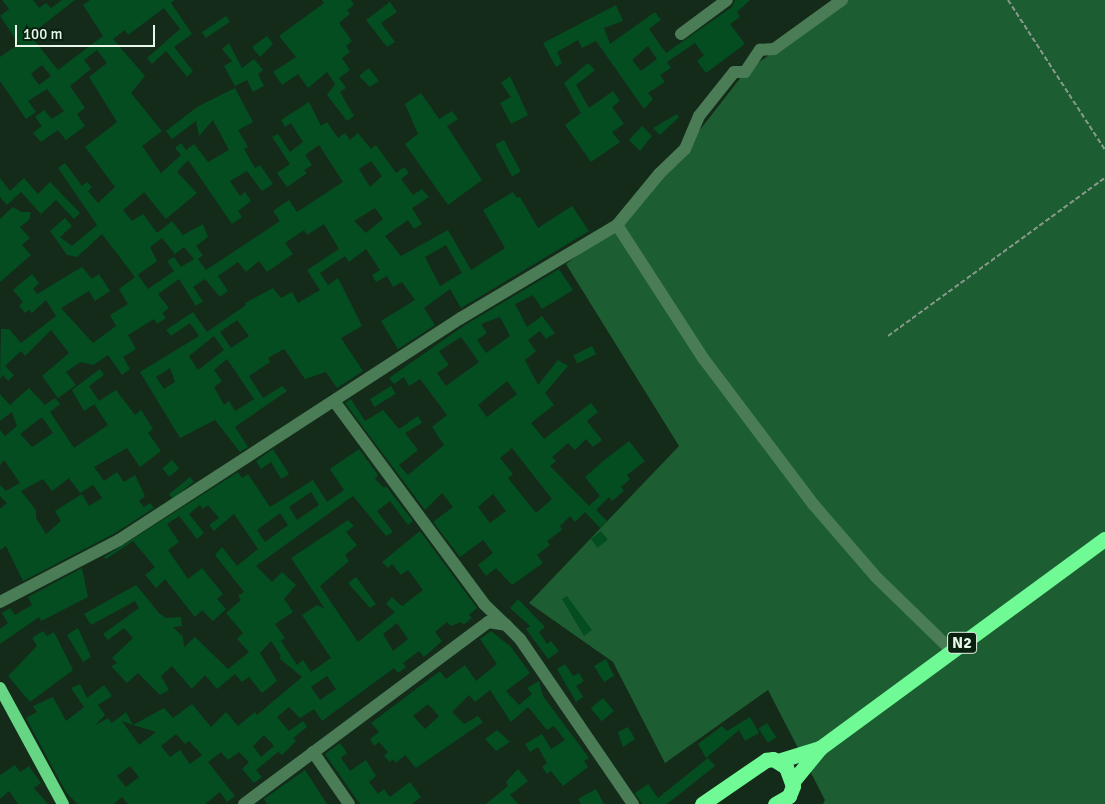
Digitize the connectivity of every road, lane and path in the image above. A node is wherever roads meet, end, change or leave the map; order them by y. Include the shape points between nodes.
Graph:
1 (728, 0) edge
2 (842, 0) edge
3 (1008, 0) edge
4 (681, 34) dead end
5 (1105, 150) edge
6 (1105, 178) edge
7 (618, 225) junction
8 (888, 336) dead end
9 (334, 401) junction
10 (1105, 539) edge
11 (0, 602) edge
12 (506, 625) junction
13 (952, 651) junction
14 (0, 688) edge
15 (820, 748) junction
16 (313, 752) junction
17 (778, 761) junction
18 (791, 794) edge
19 (63, 804) edge
20 (244, 804) edge
21 (349, 804) edge
22 (633, 804) edge
23 (702, 804) edge
24 (775, 804) edge

1 - 4 street
2 - 7 street via 774,49 760,50 745,72 734,72 699,116 685,149 659,174
3 - 5 path
6 - 8 path
7 - 9 street
7 - 13 street via 703,358 813,504 876,577
9 - 11 street via 119,540
9 - 12 street via 484,604
10 - 13 highway, N2
12 - 16 street via 488,622
12 - 22 street via 520,639
13 - 15 highway, N2
14 - 19 main road
15 - 17 highway, N2
15 - 18 highway, N2
16 - 20 street
16 - 21 street
17 - 18 highway
17 - 23 highway via 766,760
18 - 24 highway

